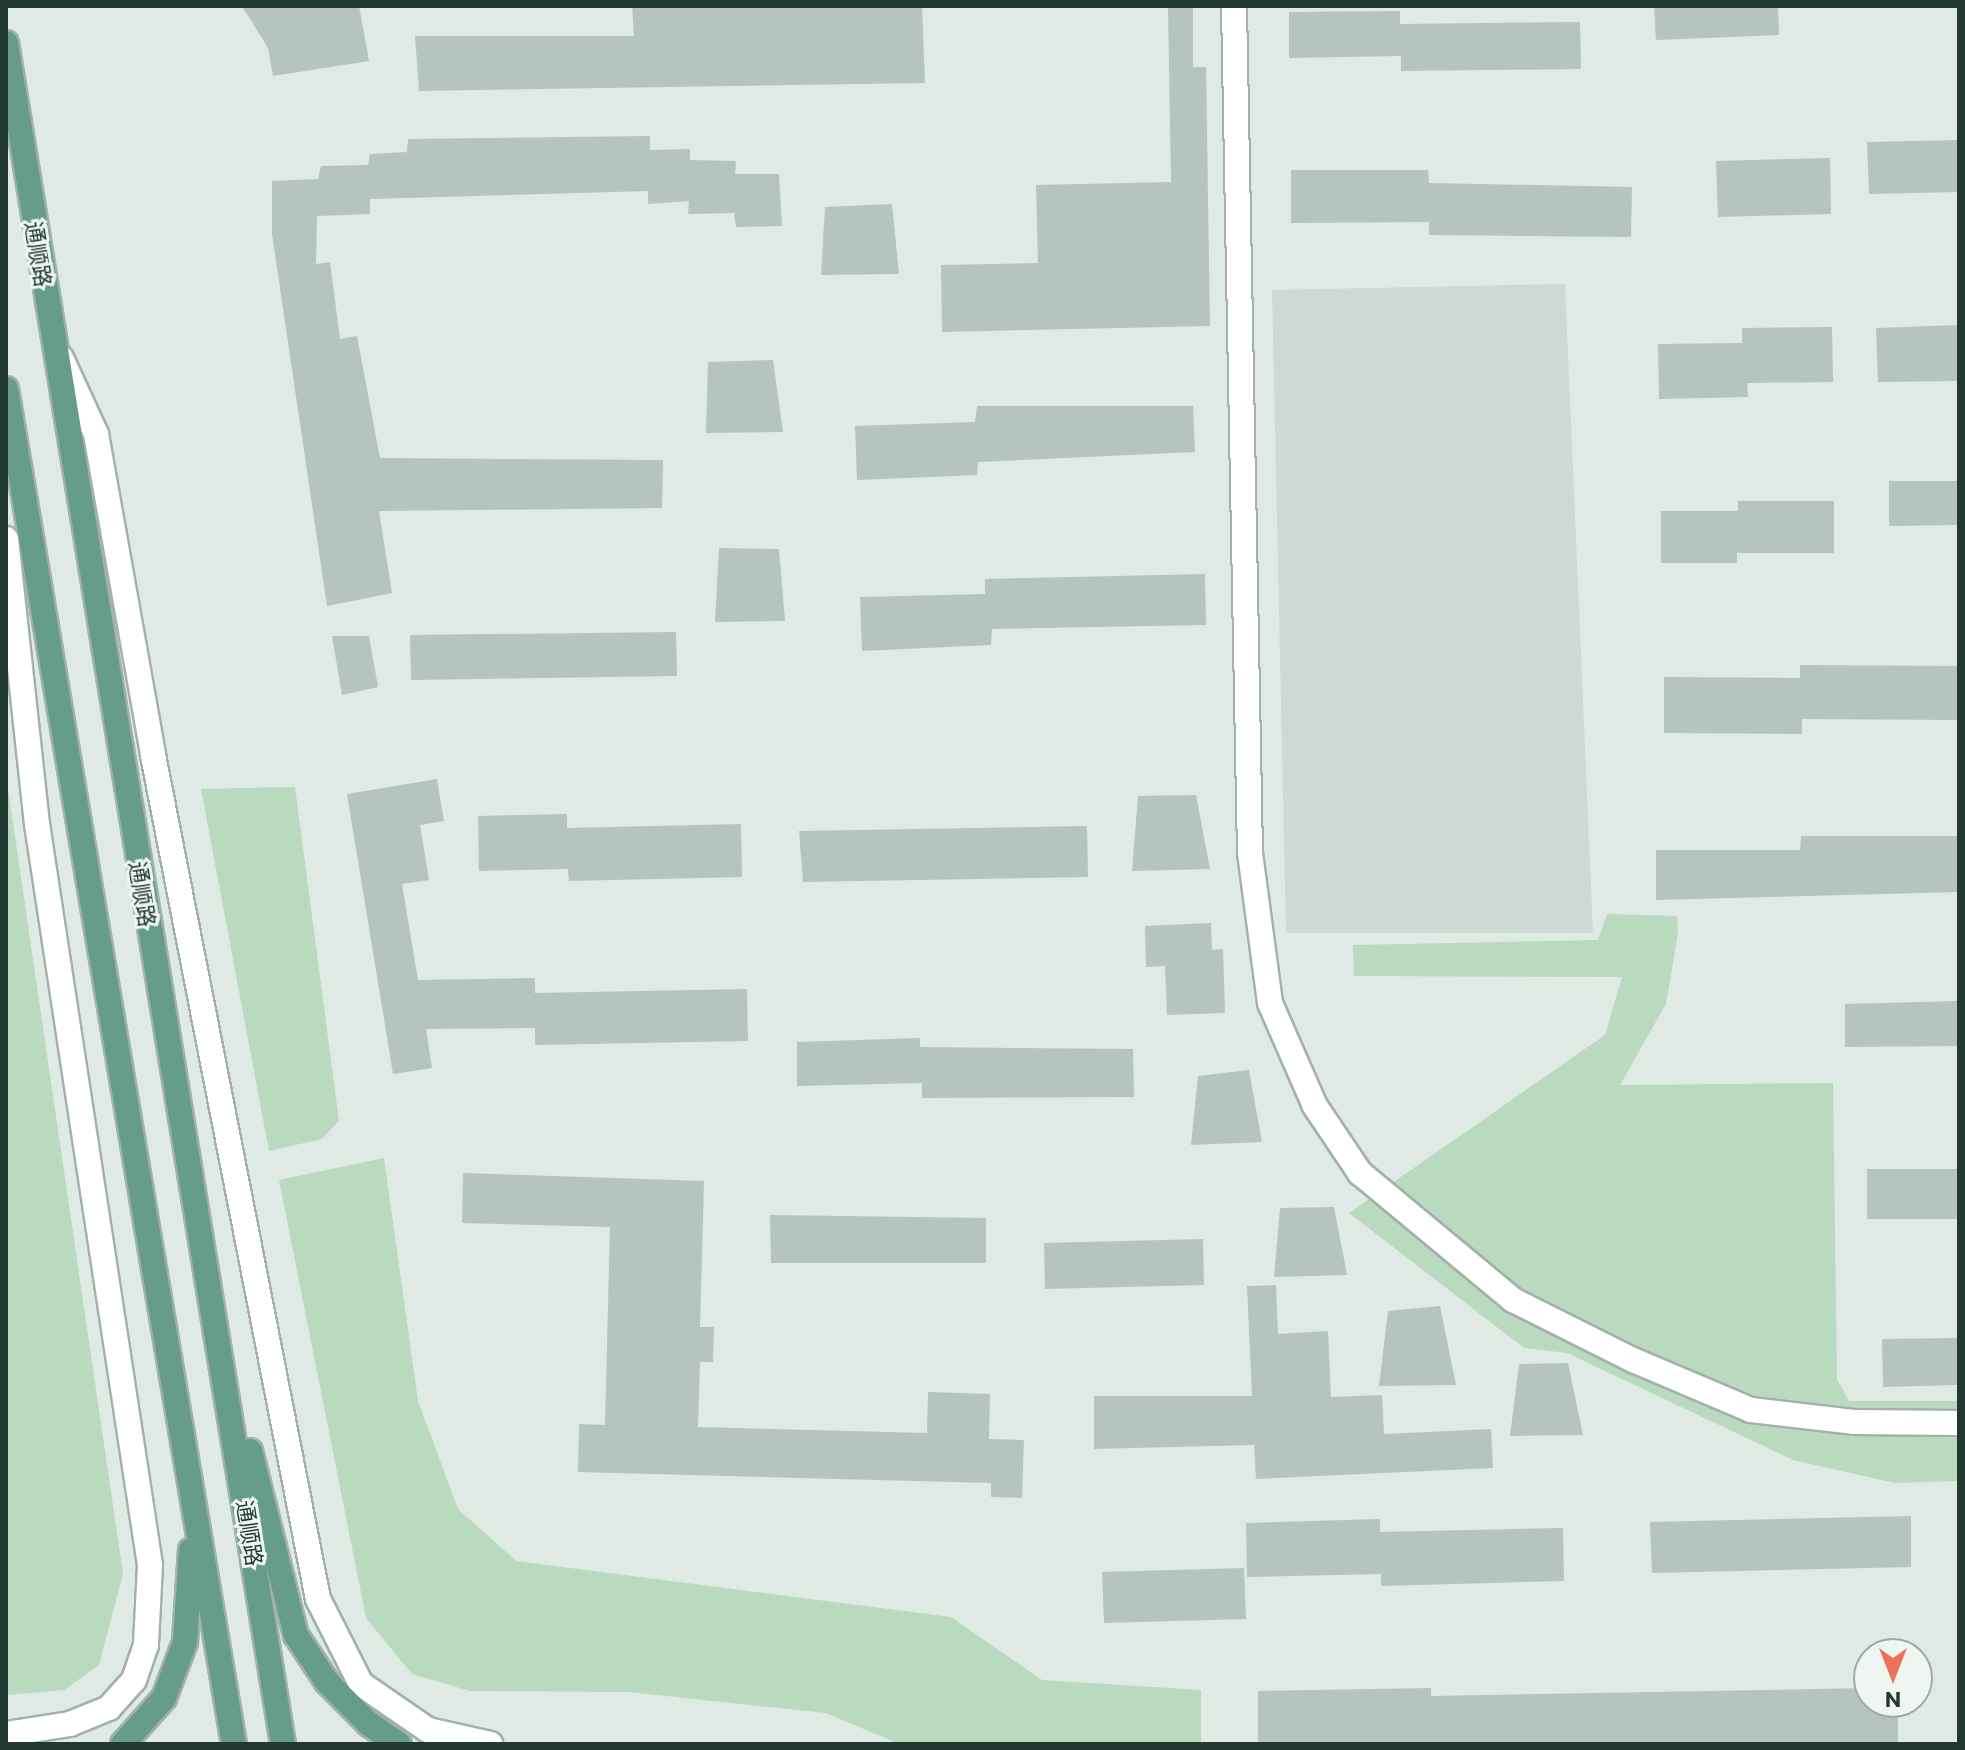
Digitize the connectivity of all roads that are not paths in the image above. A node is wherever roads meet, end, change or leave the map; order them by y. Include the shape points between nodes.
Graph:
1 (1234, 6) edge
2 (6, 43) edge
3 (53, 340) junction
4 (6, 389) edge
5 (6, 539) edge
6 (170, 1340) junction
7 (218, 1345) junction
8 (1959, 1423) edge
9 (6, 1734) edge
10 (123, 1744) edge
11 (234, 1744) edge
12 (283, 1744) edge
13 (399, 1744) edge
14 (490, 1744) edge

1 - 8 street via 1251,867 1270,1003 1315,1106 1360,1173 1513,1300 1633,1360 1751,1410 1855,1422
2 - 3 main road, 通顺路
3 - 7 main road, 通顺路
3 - 14 street via 96,434 161,802 318,1599 361,1684 428,1730
4 - 6 main road
5 - 9 street via 37,824 150,1565 146,1645 134,1680 109,1708 56,1727
6 - 10 main road via 191,1598 185,1642 164,1698
6 - 11 main road
7 - 12 main road, 通顺路
7 - 13 main road via 296,1635 327,1682 369,1724

